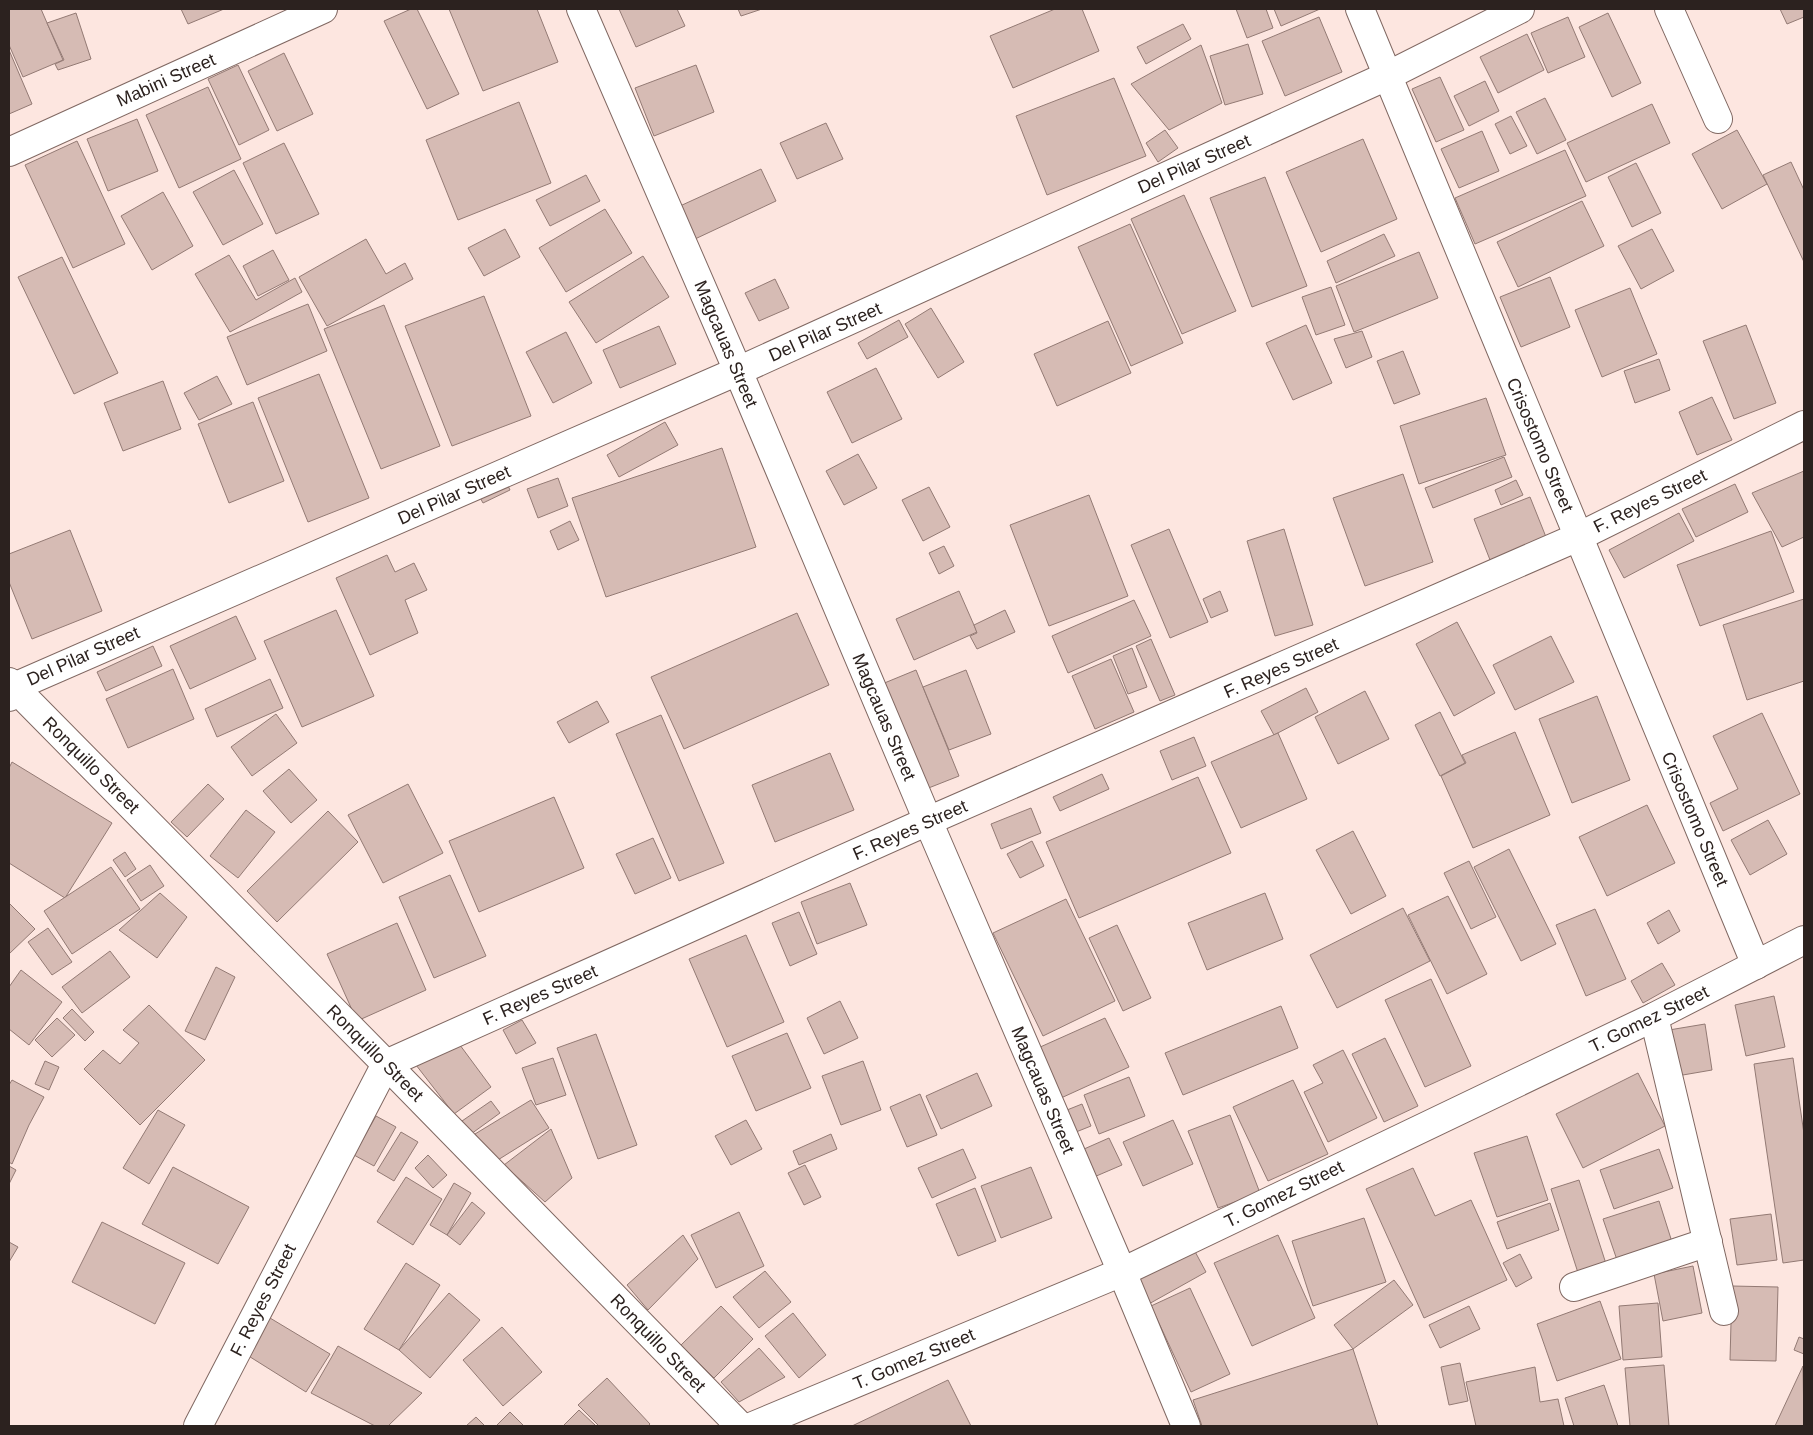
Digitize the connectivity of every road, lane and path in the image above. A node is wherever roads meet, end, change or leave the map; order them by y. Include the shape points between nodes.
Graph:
1 (323, 9) edge
2 (581, 9) edge
3 (1360, 9) edge
4 (1520, 9) edge
5 (1669, 9) edge
6 (1387, 76) junction
7 (1718, 119) dead end
8 (9, 152) edge
9 (738, 371) junction
10 (1804, 425) edge
11 (1578, 537) junction
12 (10, 688) edge
13 (928, 821) junction
14 (1804, 940) edge
15 (1756, 965) junction
16 (1654, 1017) junction
17 (386, 1064) junction
18 (1708, 1242) junction
19 (1122, 1272) junction
20 (1574, 1287) dead end
21 (1724, 1311) dead end
22 (198, 1426) edge
23 (740, 1426) edge
24 (753, 1426) edge
25 (1186, 1426) edge

1 - 8 street, Mabini Street
2 - 9 street, Magcauas Street
3 - 6 street, Crisostomo Street
4 - 6 street, Del Pilar Street
5 - 7 street
6 - 9 street, Del Pilar Street
6 - 11 street, Crisostomo Street
9 - 12 street, Del Pilar Street
9 - 13 street, Magcauas Street
10 - 11 street, F. Reyes Street
11 - 13 street, F. Reyes Street
11 - 15 street, Crisostomo Street
12 - 17 street, Ronquillo Street
13 - 17 street, F. Reyes Street
13 - 19 street, Magcauas Street
14 - 15 street, T. Gomez Street
15 - 16 street, T. Gomez Street
16 - 18 street
16 - 19 street, T. Gomez Street
17 - 22 street, F. Reyes Street
17 - 23 street, Ronquillo Street
18 - 20 street
18 - 21 street
19 - 24 street, T. Gomez Street
19 - 25 street, Magcauas Street

